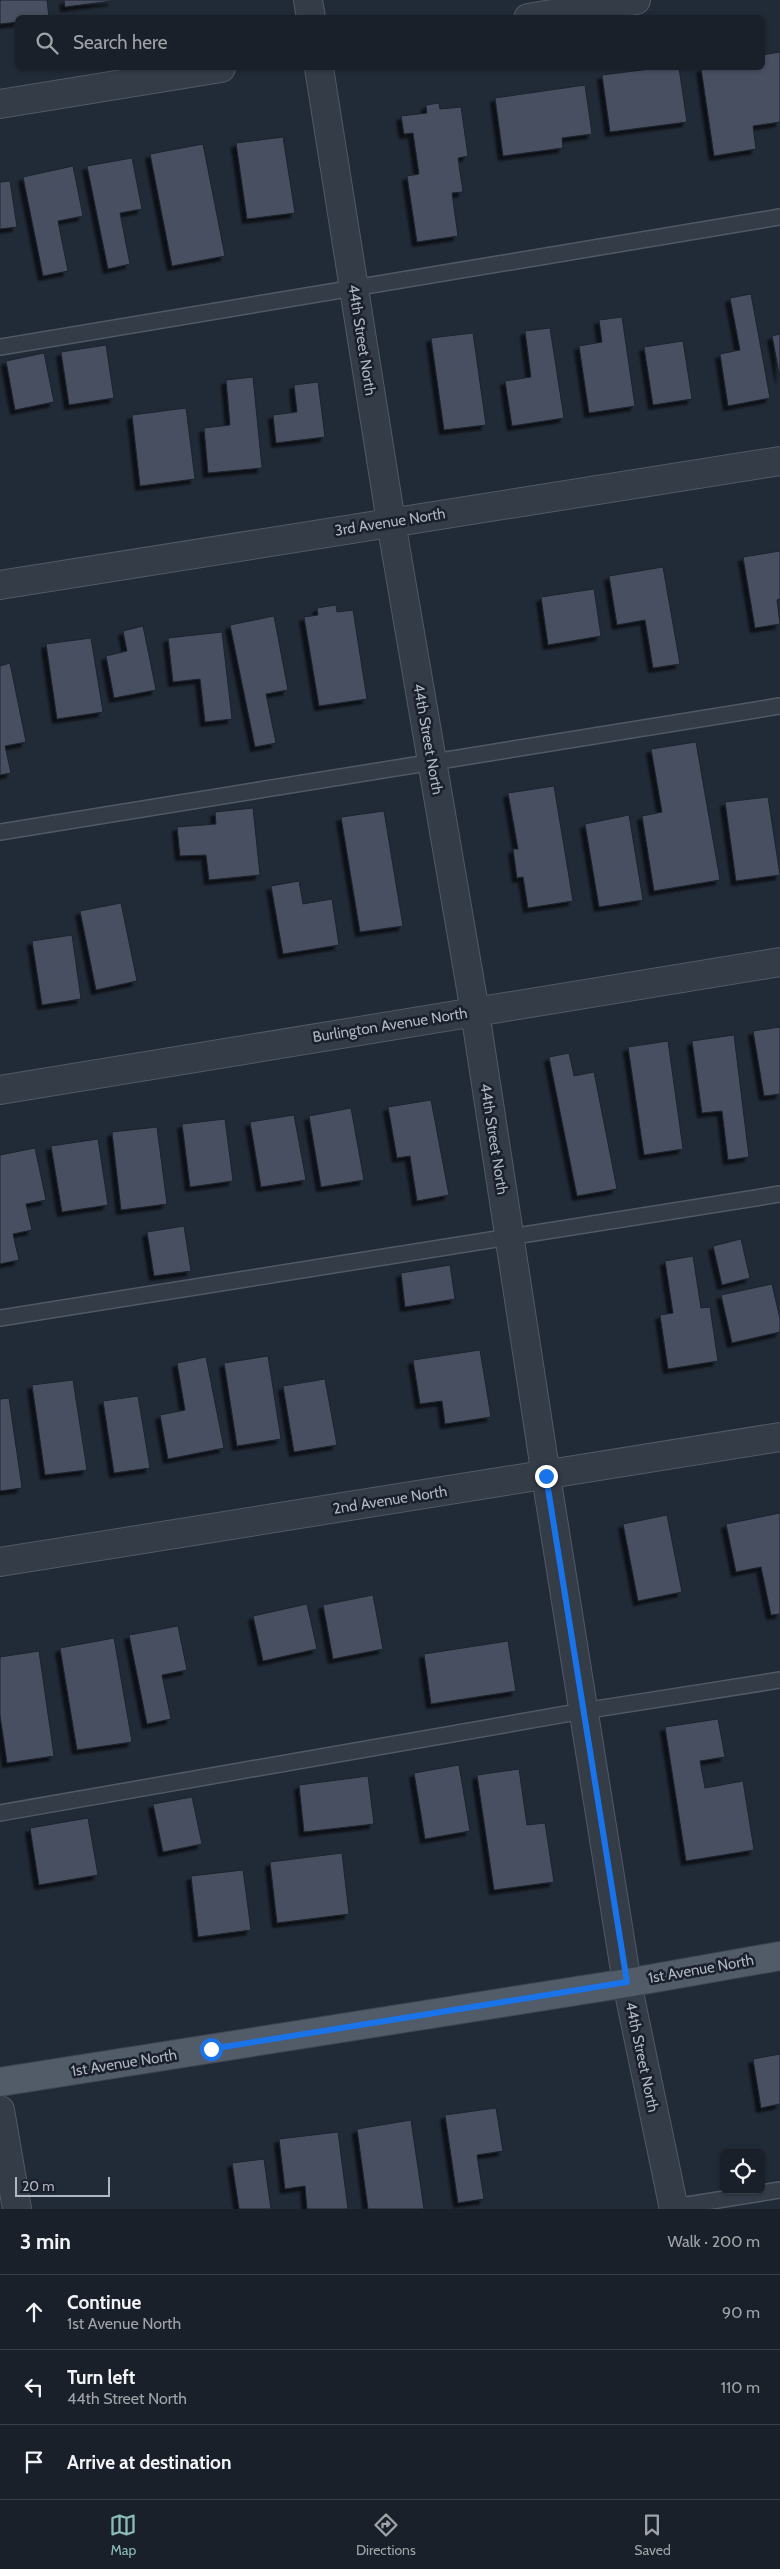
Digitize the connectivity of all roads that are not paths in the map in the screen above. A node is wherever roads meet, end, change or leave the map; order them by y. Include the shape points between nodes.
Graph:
1 (308, 0) edge
2 (636, 0) edge
3 (310, 15) edge
4 (546, 15) edge
5 (209, 70) edge
6 (319, 70) edge
7 (0, 104) edge
8 (780, 217) edge
9 (354, 288) junction
10 (0, 346) edge
11 (780, 461) edge
12 (391, 522) junction
13 (0, 585) edge
14 (780, 706) edge
15 (432, 762) junction
16 (0, 832) edge
17 (780, 962) edge
18 (475, 1012) junction
19 (0, 1090) edge
20 (780, 1194) edge
21 (509, 1237) junction
22 (0, 1318) edge
23 (780, 1437) edge
24 (546, 1476) junction
25 (0, 1562) edge
26 (780, 1680) edge
27 (583, 1711) junction
28 (0, 1813) edge
29 (780, 1956) edge
30 (627, 1982) junction
31 (0, 2082) edge
32 (0, 2110) edge
33 (780, 2190) edge
34 (669, 2208) edge
35 (17, 2209) edge

1 - 3 street
2 - 4 street
5 - 7 street
6 - 9 street, 44th Street North
8 - 9 lane
9 - 10 lane
9 - 12 street, 44th Street North
11 - 12 street, 3rd Avenue North
12 - 13 street, 3rd Avenue North
12 - 15 street, 44th Street North
14 - 15 lane
15 - 16 lane
15 - 18 street, 44th Street North
17 - 18 street, Burlington Avenue North
18 - 19 street, Burlington Avenue North
18 - 21 street, 44th Street North
20 - 21 lane
21 - 22 lane
21 - 24 street, 44th Street North
23 - 24 street, 2nd Avenue North
24 - 25 street, 2nd Avenue North
24 - 27 street, 44th Street North
26 - 27 lane
27 - 28 lane
27 - 30 street, 44th Street North
29 - 30 main road, 1st Avenue North
30 - 31 main road, 1st Avenue North
30 - 34 street, 44th Street North
32 - 35 street
33 - 34 lane

